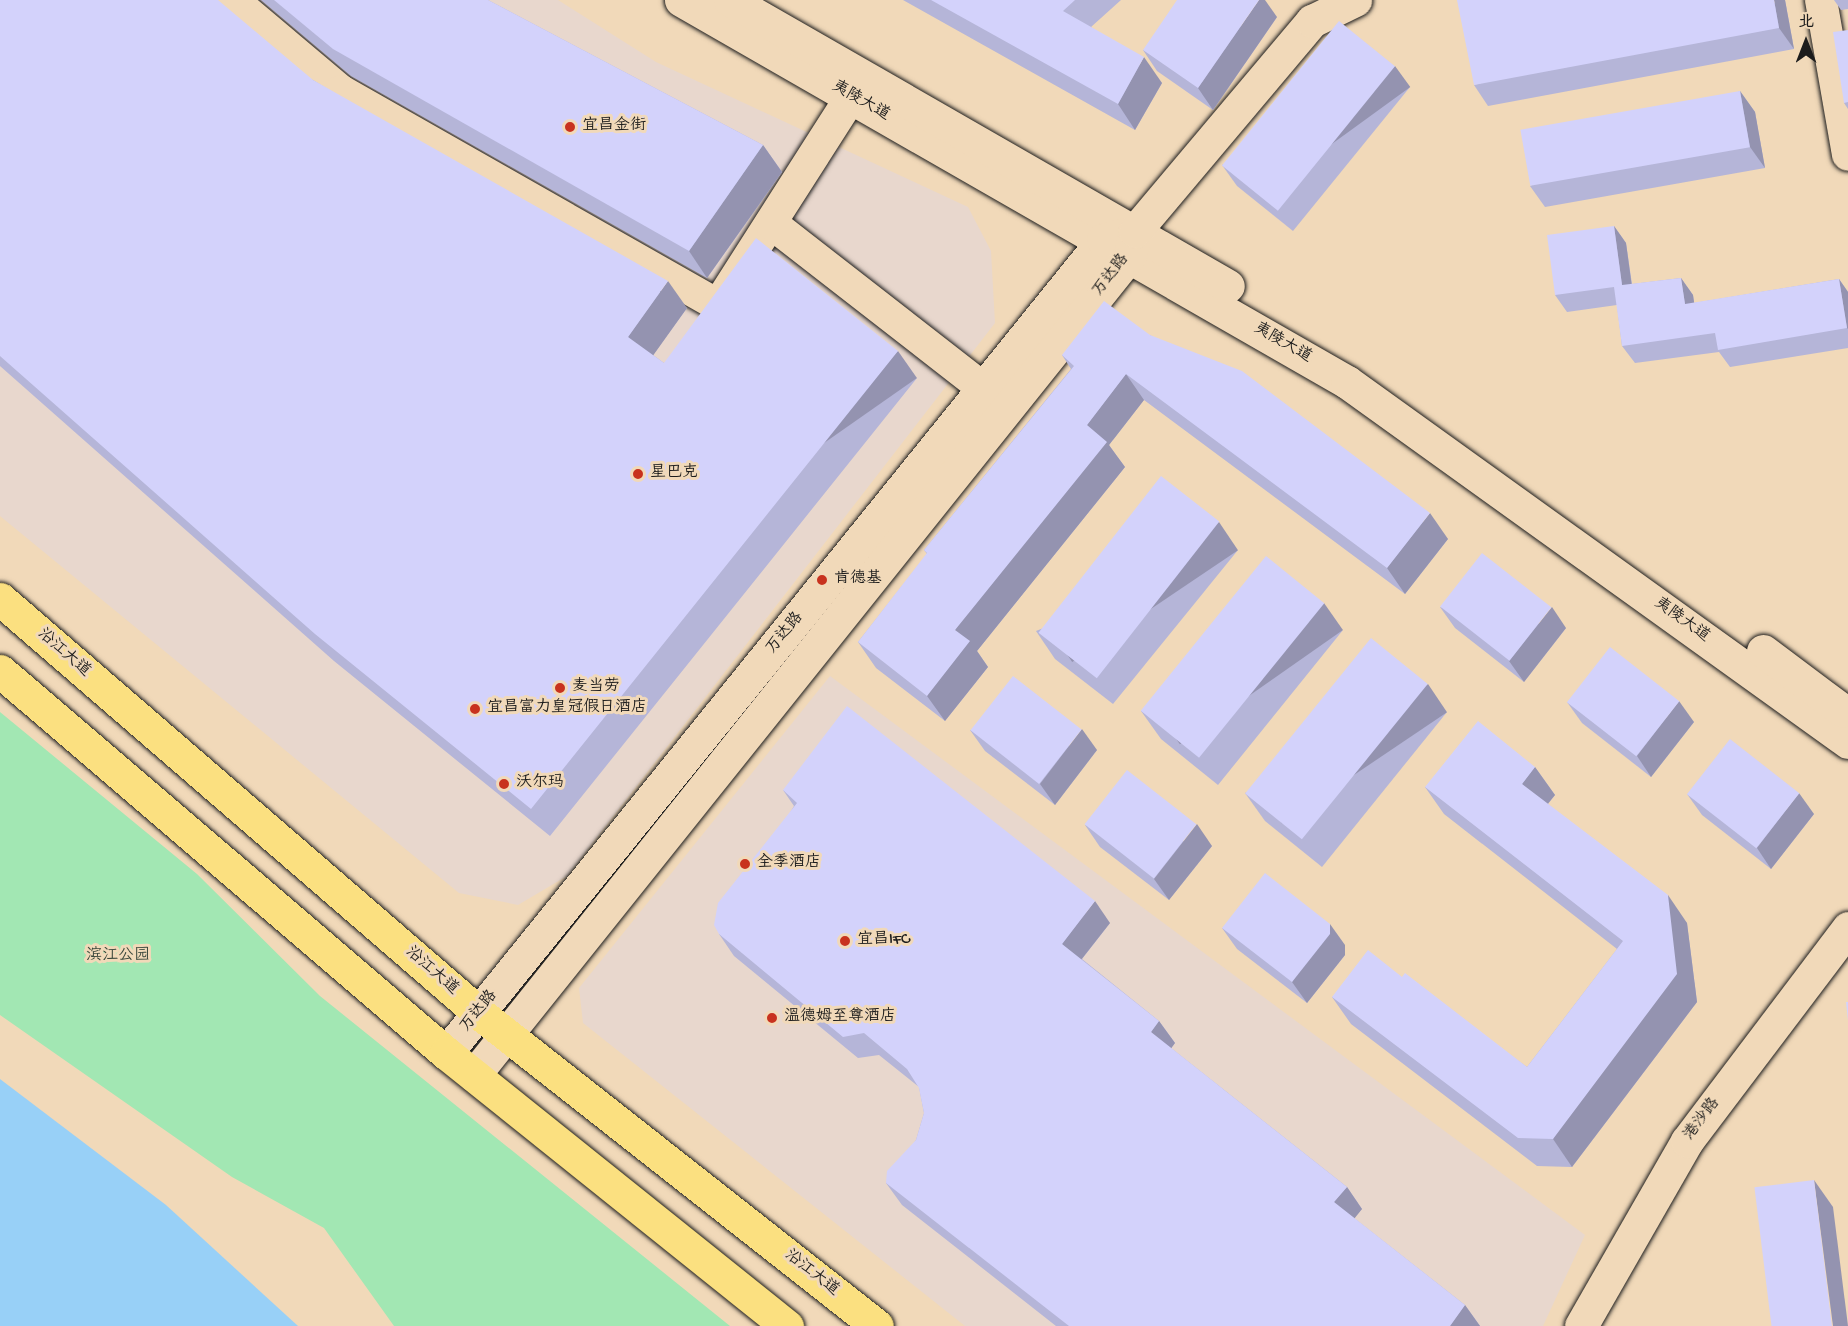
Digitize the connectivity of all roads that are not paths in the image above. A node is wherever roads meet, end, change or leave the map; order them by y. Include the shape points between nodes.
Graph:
1 (233, 0) edge
2 (681, 0) edge
3 (730, 0) edge
4 (1355, 0) edge
5 (1821, 0) edge
6 (851, 98) junction
7 (1848, 155) edge
8 (771, 223) junction
9 (1123, 242) junction
10 (984, 388) junction
11 (0, 599) edge
12 (0, 671) edge
13 (1848, 715) edge
14 (1848, 741) edge
15 (1848, 928) edge
16 (479, 1013) junction
17 (507, 1035) junction
18 (446, 1053) junction
19 (474, 1075) junction
20 (787, 1326) edge
21 (877, 1326) edge
22 (1581, 1326) edge

1 - 8 street via 340,91 718,304
2 - 6 street, 夷陵大道
3 - 9 street, 夷陵大道
4 - 9 street, 万达路 via 1312,21
5 - 7 street
6 - 8 street
6 - 9 street, 夷陵大道
8 - 10 street
9 - 10 street, 万达路
9 - 13 street, 夷陵大道 via 1356,362
9 - 14 street, 夷陵大道 via 1347,382
9 - 17 street, 万达路
10 - 16 street, 万达路
11 - 16 main road, 沿江大道
12 - 18 main road
15 - 22 street, 港沙路 via 1687,1141
16 - 17 main road, 沿江大道
16 - 18 street, 万达路
17 - 19 street, 万达路
17 - 21 main road, 沿江大道
18 - 19 main road
19 - 20 main road

